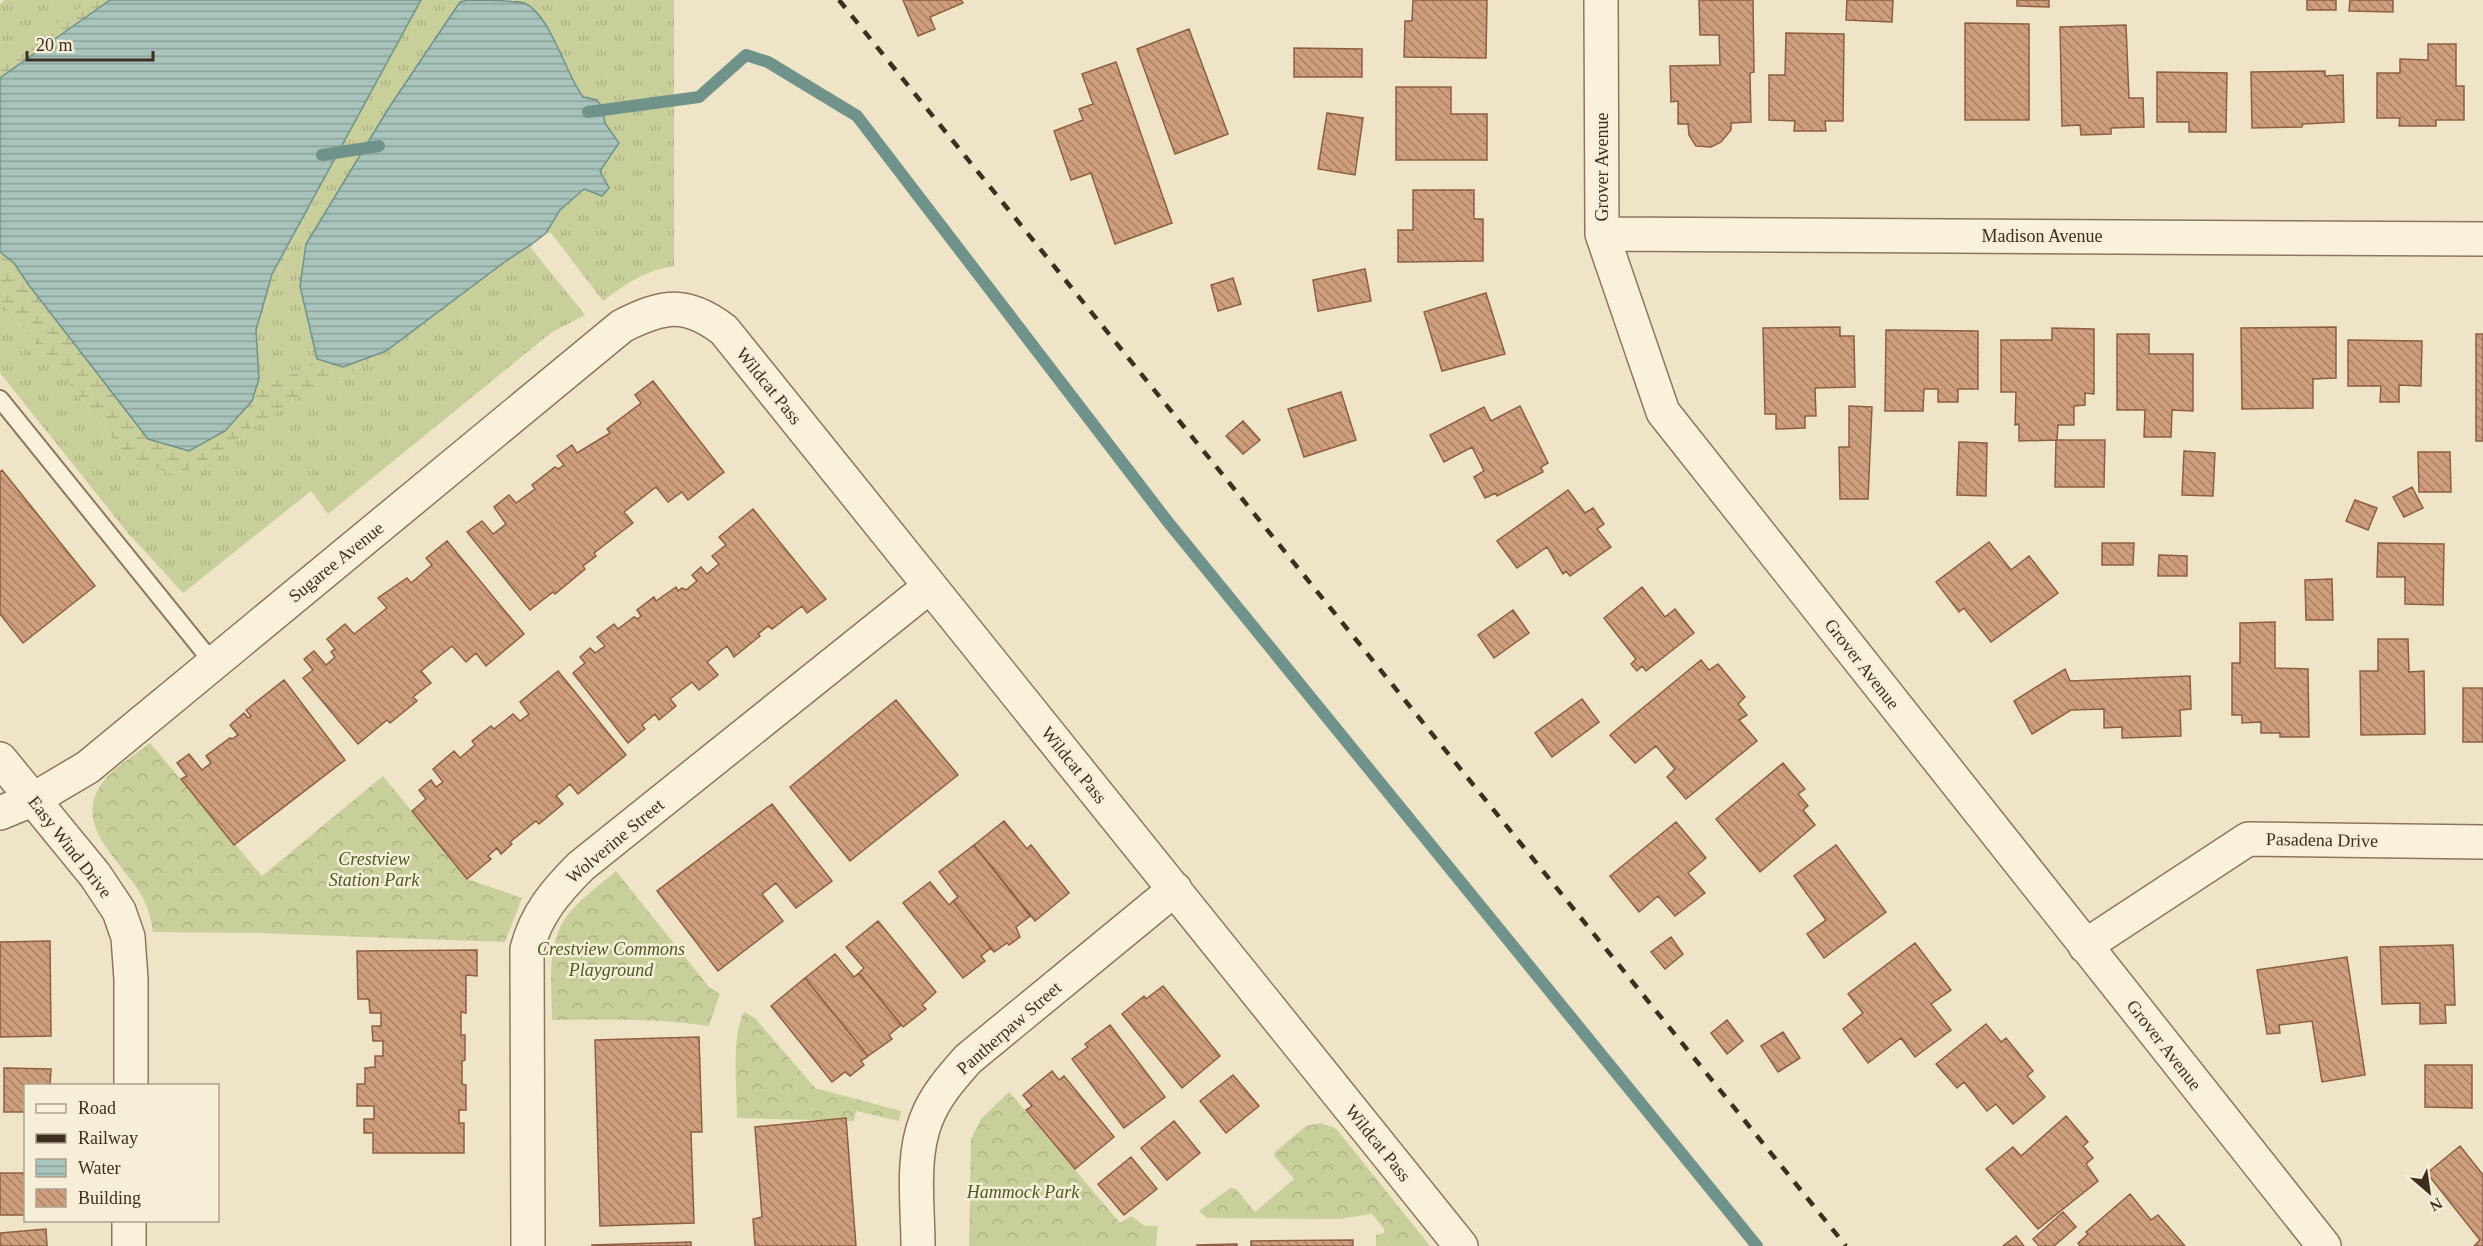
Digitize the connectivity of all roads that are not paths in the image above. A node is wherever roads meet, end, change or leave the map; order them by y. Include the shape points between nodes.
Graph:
1 (1601, 0) edge
2 (1602, 234) junction
3 (2483, 239) edge
4 (669, 309) joint
5 (0, 399) edge
6 (929, 587) junction
7 (213, 663) junction
8 (0, 759) edge
9 (34, 799) junction
10 (0, 813) edge
11 (2483, 842) edge
12 (1175, 889) junction
13 (2085, 946) junction
14 (131, 1084) edge
15 (129, 1222) edge
16 (129, 1246) edge
17 (528, 1246) edge
18 (918, 1246) edge
19 (1461, 1246) edge
20 (2324, 1246) edge

1 - 2 street, Grover Avenue
2 - 3 street, Madison Avenue
2 - 13 street, Grover Avenue via 1663,412
4 - 6 street, Wildcat Pass via 706,316 724,330
4 - 7 street, Sugaree Avenue via 622,326
5 - 7 lane
6 - 12 street, Wildcat Pass
6 - 17 street, Wolverine Street via 580,866 546,904 527,949
7 - 9 street, Sugaree Avenue via 88,767
8 - 9 street, Easy Wind Drive
9 - 10 street, Sugaree Avenue
9 - 14 street, Easy Wind Drive via 95,875 118,911 128,937
11 - 13 street, Pasadena Drive via 2248,839
12 - 18 street, Pantherpaw Street via 968,1059 945,1085 925,1122 918,1158
12 - 19 street, Wildcat Pass
13 - 20 street, Grover Avenue
15 - 16 street

